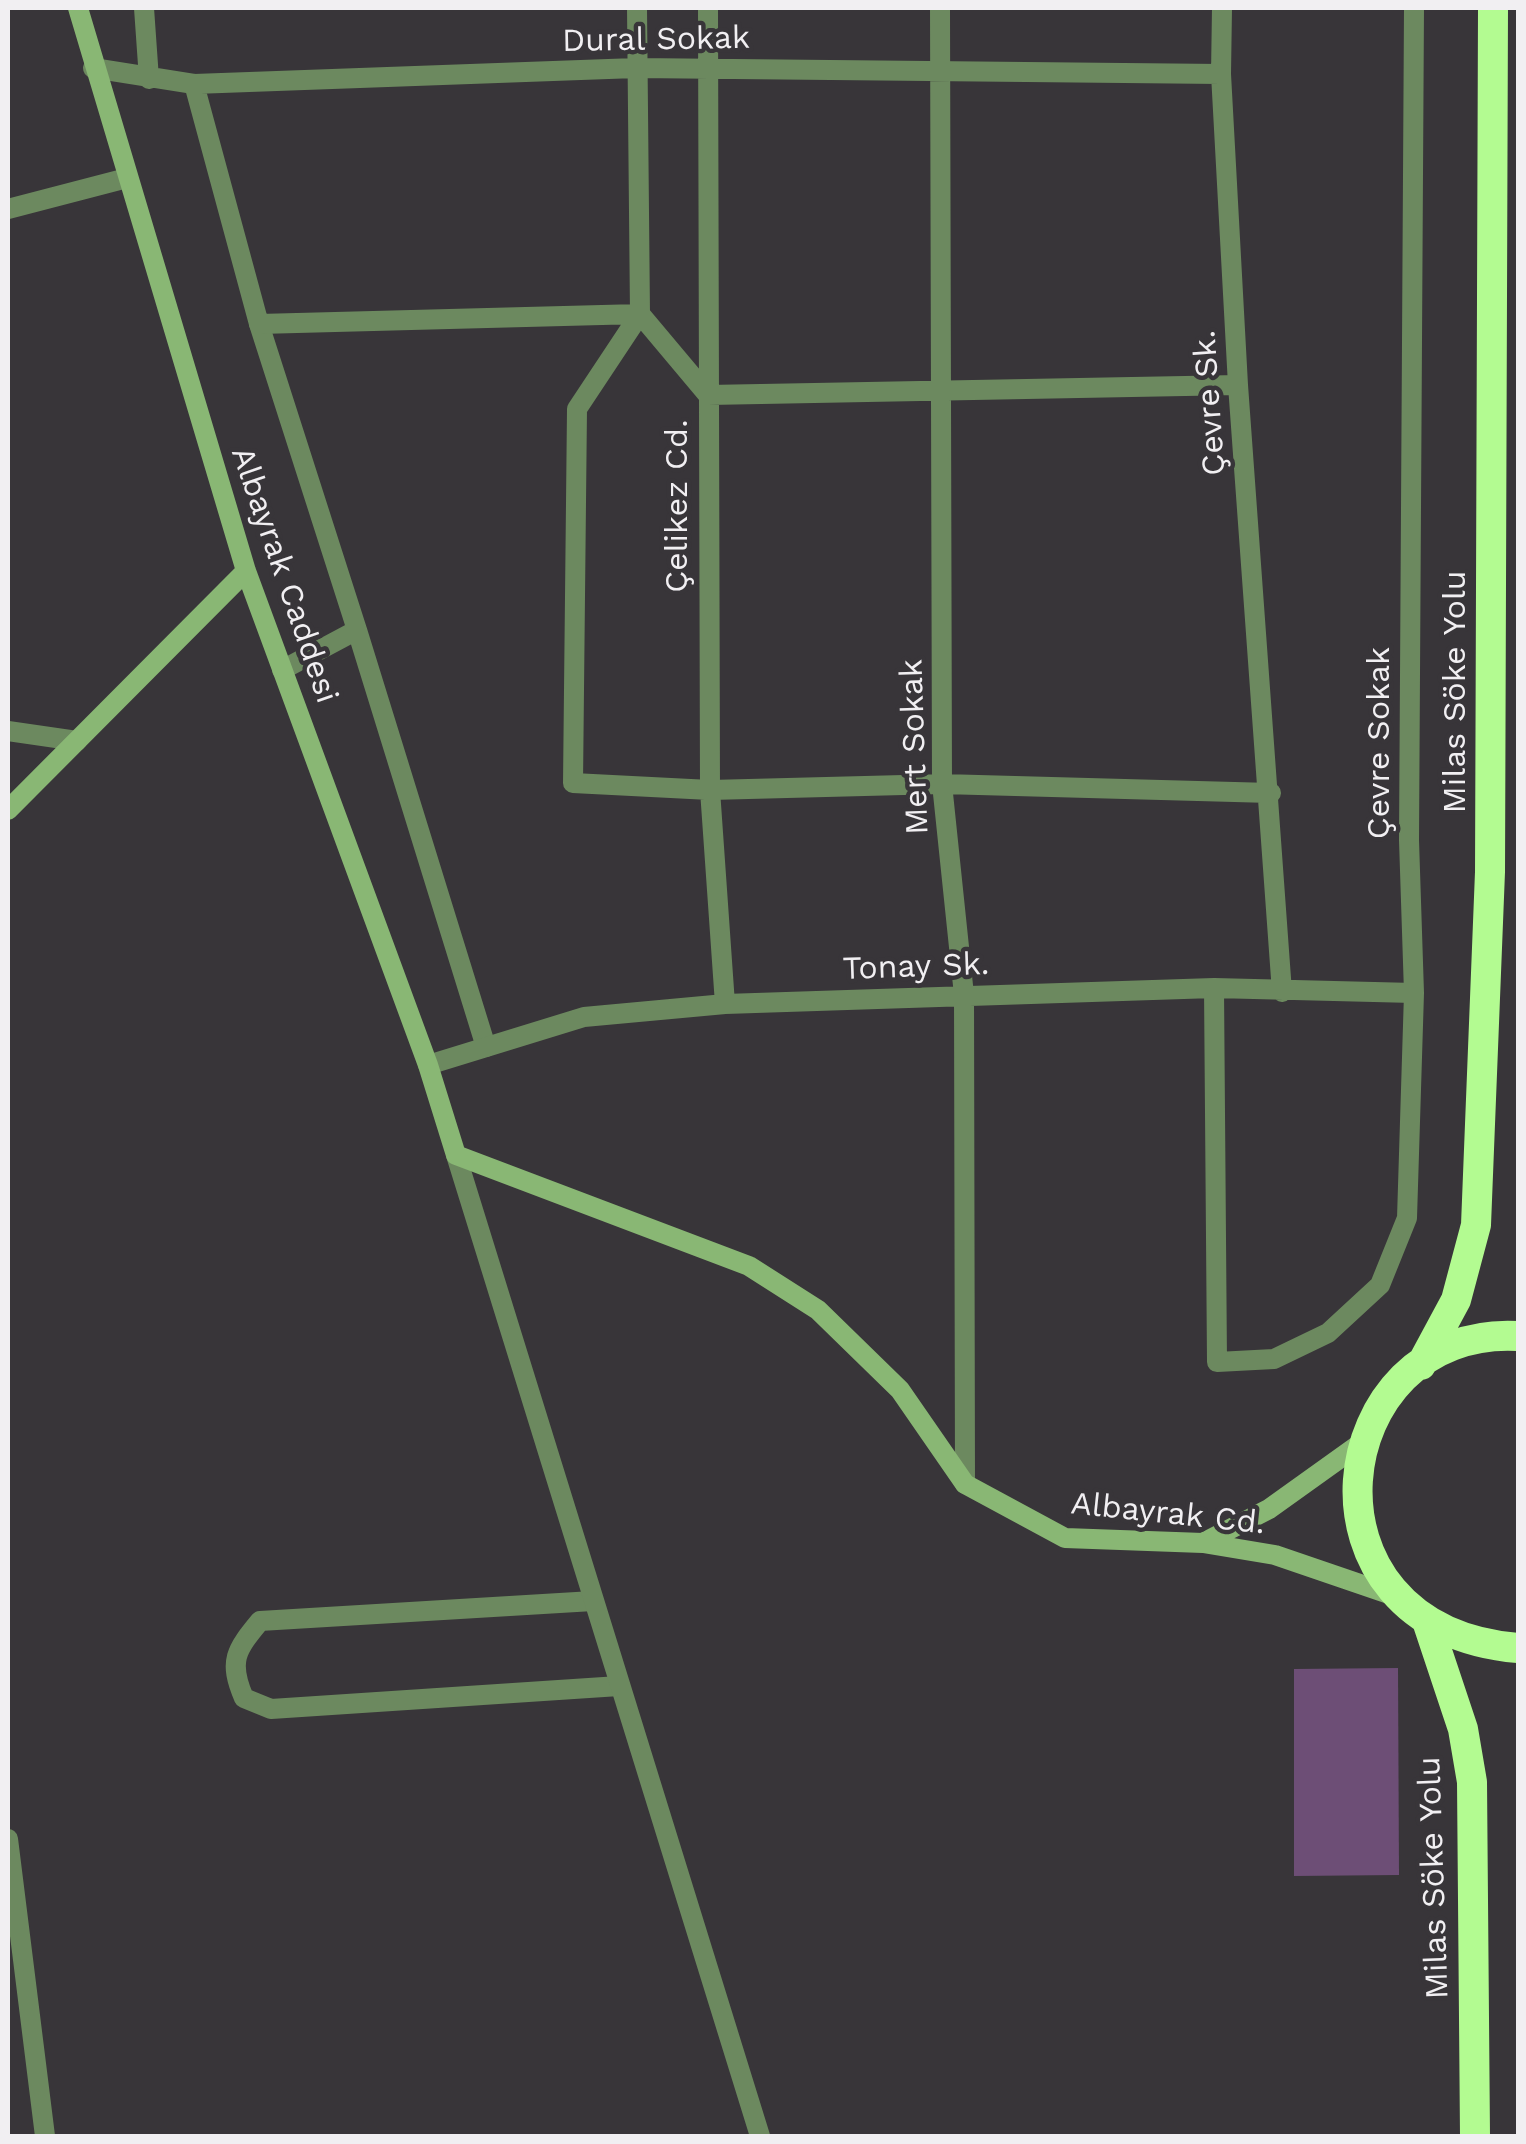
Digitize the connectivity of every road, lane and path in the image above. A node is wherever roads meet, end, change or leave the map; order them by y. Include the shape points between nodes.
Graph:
1 (78, 8) edge
2 (144, 8) edge
3 (637, 8) edge
4 (708, 8) edge
5 (940, 8) edge
6 (1222, 8) edge
7 (1414, 8) edge
8 (1493, 8) edge
9 (93, 68) junction
10 (636, 68) junction
11 (708, 69) junction
12 (939, 71) junction
13 (1221, 74) junction
14 (149, 79) junction
15 (194, 84) junction
16 (127, 178) junction
17 (8, 209) edge
18 (640, 314) junction
19 (259, 324) junction
20 (1238, 386) junction
21 (942, 390) junction
22 (708, 395) junction
23 (246, 571) junction
24 (357, 630) junction
25 (282, 670) junction
26 (8, 732) edge
27 (77, 741) junction
28 (942, 784) junction
29 (710, 790) junction
30 (1271, 793) junction
31 (8, 810) edge
32 (1214, 988) junction
33 (1282, 992) junction
34 (1414, 993) junction
35 (964, 994) junction
36 (725, 1004) junction
37 (486, 1047) junction
38 (428, 1065) junction
39 (456, 1155) junction
40 (1518, 1336) edge
41 (1422, 1364) junction
42 (1364, 1441) junction
43 (965, 1484) junction
44 (1203, 1543) junction
45 (1395, 1596) junction
46 (592, 1601) junction
47 (1428, 1624) junction
48 (1518, 1648) edge
49 (619, 1686) junction
50 (8, 1838) edge
51 (45, 2136) edge
52 (760, 2136) edge
53 (1475, 2136) edge

1 - 9 street, Albayrak Caddesi
2 - 14 street
3 - 10 street
4 - 11 street, Çelikez Cd.
5 - 12 street, Mert Sokak
6 - 13 street, Çevre Sk.
7 - 34 street, Çevre Sokak
8 - 41 highway, Milas Söke Yolu via 1490,872 1476,1225 1456,1300
9 - 14 street, Dural Sokak
9 - 16 street, Albayrak Caddesi
10 - 11 street, Dural Sokak
10 - 15 street, Dural Sokak
10 - 18 street
11 - 12 street, Dural Sokak
11 - 22 street, Çelikez Cd.
12 - 13 street, Dural Sokak
12 - 21 street, Mert Sokak
13 - 20 street, Çevre Sk.
14 - 15 street, Dural Sokak
15 - 19 street
16 - 17 street
16 - 23 street, Albayrak Caddesi
18 - 19 street
18 - 22 street
18 - 29 street via 578,408 573,783
19 - 24 street
20 - 21 street
20 - 30 street, Çevre Sk.
21 - 22 street
21 - 28 street, Mert Sokak
22 - 29 street, Çelikez Cd.
23 - 25 street, Albayrak Caddesi
23 - 27 street
24 - 25 street
24 - 37 street
25 - 38 street, Albayrak Caddesi
26 - 27 street
27 - 31 street
28 - 29 street
28 - 30 street
28 - 35 street, Mert Sokak
29 - 36 street, Çelikez Cd.
30 - 33 street, Çevre Sk.
32 - 33 street, Tonay Sk.
32 - 34 street, Çevre Sokak via 1217,1362 1274,1359 1328,1333 1380,1285 1408,1218
32 - 35 street, Tonay Sk.
33 - 34 street, Tonay Sk.
35 - 36 street, Tonay Sk.
35 - 43 street, Mert Sokak
36 - 37 street, Tonay Sk. via 584,1017
37 - 38 street, Tonay Sk.
38 - 39 street, Albayrak Caddesi
39 - 43 street, Albayrak Cd. via 749,1266 818,1310 900,1390
39 - 46 street
40 - 41 highway via 1460,1344
41 - 42 highway via 1386,1398
42 - 44 street via 1269,1510
42 - 45 highway via 1358,1523 1372,1562
43 - 44 street, Albayrak Cd. via 1065,1538
44 - 45 street, Albayrak Cd. via 1275,1555
45 - 47 highway
46 - 49 street
46 - 49 street via 260,1621 238,1648 234,1676 244,1698 270,1710
47 - 48 highway via 1470,1642
47 - 53 highway, Milas Söke Yolu via 1463,1730 1472,1782
49 - 52 street
50 - 51 street

